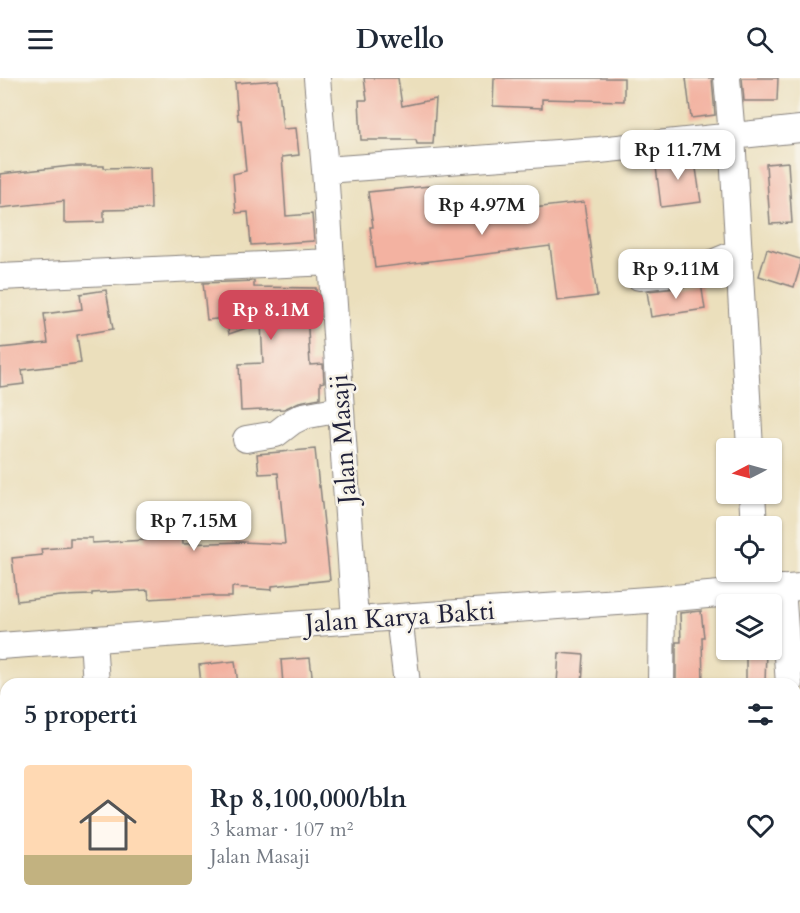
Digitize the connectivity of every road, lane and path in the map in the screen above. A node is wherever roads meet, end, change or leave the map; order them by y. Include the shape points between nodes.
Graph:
1 (317, 78) edge
2 (727, 78) edge
3 (800, 129) edge
4 (732, 136) junction
5 (325, 170) junction
6 (739, 252) junction
7 (331, 262) junction
8 (639, 277) dead end
9 (0, 278) edge
10 (341, 409) junction
11 (749, 438) edge
12 (246, 439) dead end
13 (774, 584) edge
14 (662, 599) junction
15 (399, 617) junction
16 (355, 620) junction
17 (93, 640) junction
18 (0, 646) edge
19 (96, 678) edge
20 (406, 678) edge
21 (661, 678) edge
22 (788, 678) edge

1 - 5 street, Jalan Masaji
2 - 4 street
3 - 4 street
4 - 5 street
4 - 6 street
5 - 7 street, Jalan Masaji
6 - 8 street via 700,268
6 - 11 street
7 - 9 street
7 - 10 street, Jalan Masaji
10 - 12 street via 303,416 276,434
10 - 16 street, Jalan Masaji
13 - 14 street, Jalan Karya Bakti
13 - 22 street
14 - 15 street, Jalan Karya Bakti
14 - 21 street
15 - 16 street, Jalan Karya Bakti
15 - 20 street
16 - 17 street, Jalan Karya Bakti
17 - 18 street, Jalan Karya Bakti
17 - 19 street

